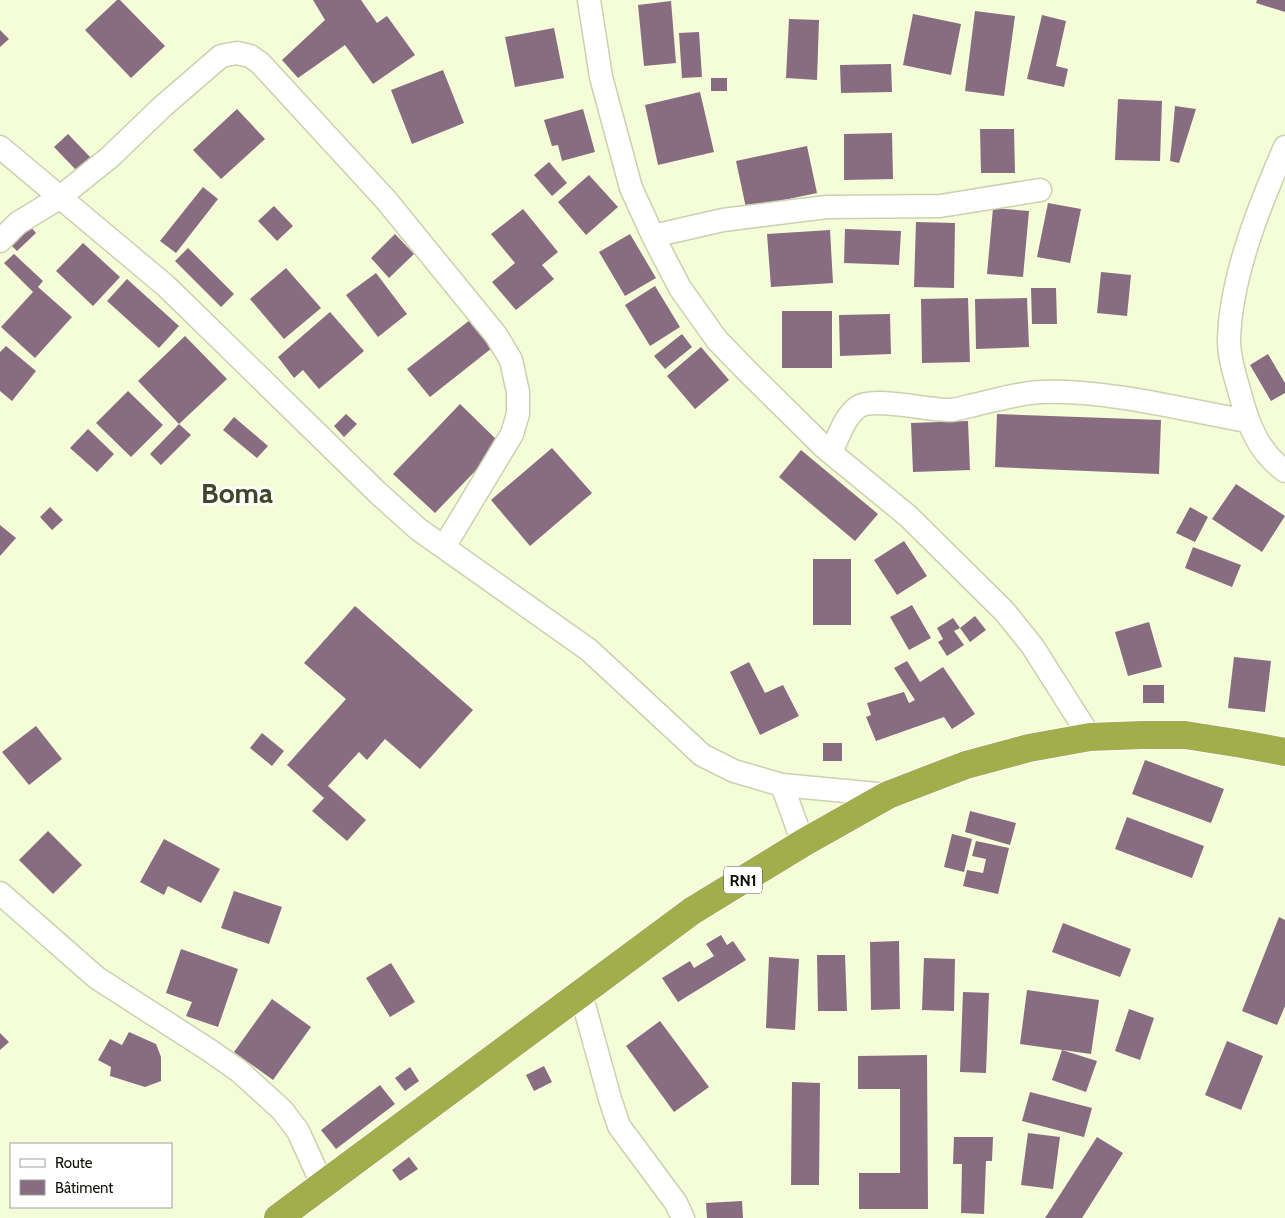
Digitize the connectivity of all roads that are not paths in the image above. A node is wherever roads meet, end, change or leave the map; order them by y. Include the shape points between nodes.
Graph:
1 (589, 0) edge
2 (0, 147) edge
3 (1285, 147) edge
4 (1040, 190) dead end
5 (59, 198) junction
6 (653, 236) junction
7 (1, 240) edge
8 (1248, 421) junction
9 (831, 452) junction
10 (1285, 471) edge
11 (444, 547) junction
12 (1090, 737) junction
13 (1285, 752) edge
14 (782, 785) junction
15 (888, 795) junction
16 (803, 843) junction
17 (0, 893) edge
18 (581, 994) junction
19 (323, 1186) junction
20 (278, 1218) edge
21 (684, 1218) edge

1 - 6 street via 600,77 631,188
2 - 5 street
3 - 8 street via 1245,252 1234,298 1229,342
4 - 6 street via 940,206 827,207 723,220
5 - 7 street via 18,223
5 - 11 street via 166,286 378,494
5 - 11 street via 221,56 237,53 260,63 386,200 496,335 511,360 518,392 518,414 512,434
6 - 9 street via 680,288 717,340
8 - 9 street via 1125,398 1083,394 1025,393 953,410 874,402 858,406 848,418
8 - 10 street via 1257,442
9 - 12 street via 908,516 1005,612 1033,647
11 - 14 street via 589,650 702,755 734,772
12 - 13 highway, RN1 via 1185,735
12 - 15 highway, RN1 via 1029,748 966,765
14 - 15 street
14 - 16 street
15 - 16 highway, RN1
16 - 18 highway, RN1 via 692,912
17 - 19 street via 97,978 216,1055 282,1110 298,1131
18 - 19 highway, RN1
18 - 21 street via 619,1126
19 - 20 highway, RN1

